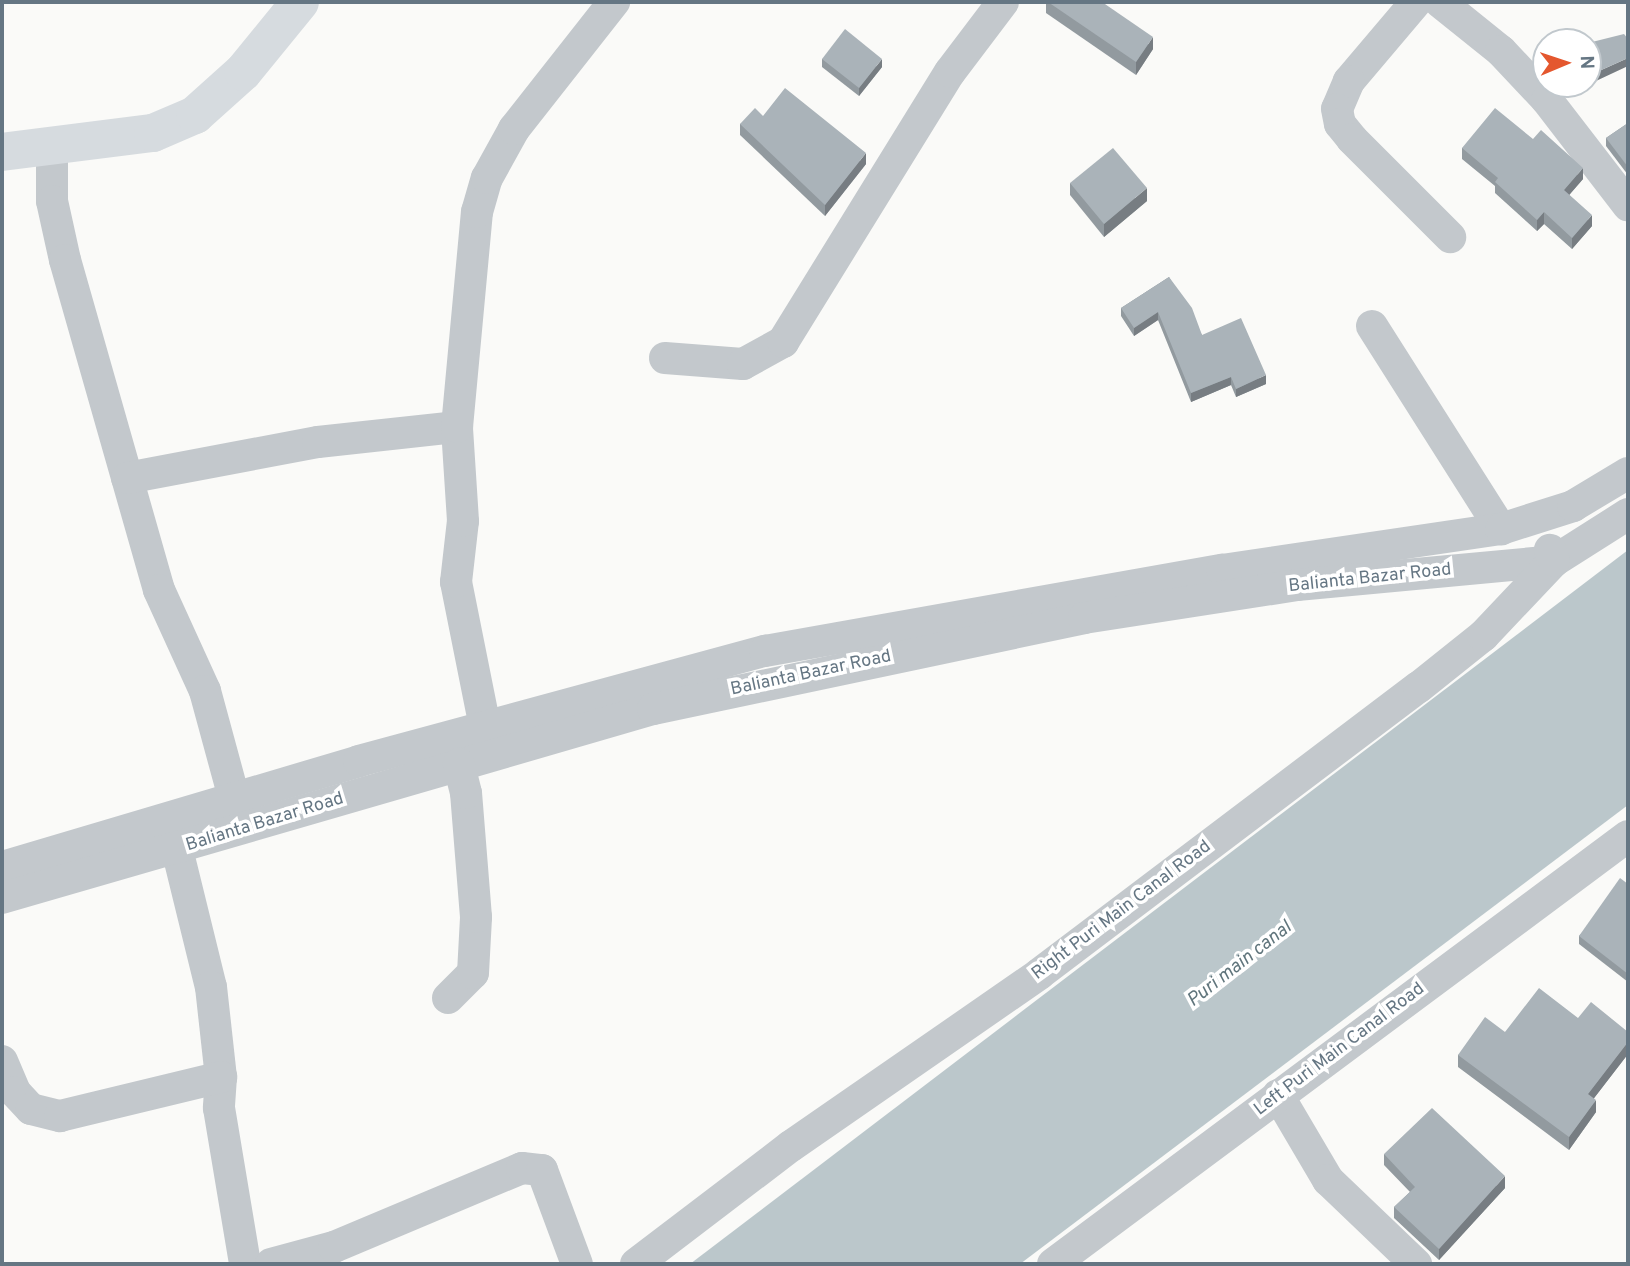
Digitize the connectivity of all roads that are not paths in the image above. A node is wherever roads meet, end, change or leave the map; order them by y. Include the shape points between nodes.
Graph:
1 (300, 2) edge
2 (614, 2) edge
3 (1003, 2) edge
4 (1416, 2) edge
5 (1440, 2) edge
6 (52, 148) junction
7 (2, 152) edge
8 (1628, 205) edge
9 (1450, 237) dead end
10 (1372, 327) dead end
11 (665, 358) dead end
12 (457, 426) junction
13 (1628, 473) edge
14 (127, 478) junction
15 (1628, 514) edge
16 (1540, 519) junction
17 (1502, 529) junction
18 (1554, 561) junction
19 (485, 727) junction
20 (459, 764) junction
21 (234, 797) junction
22 (1628, 836) edge
23 (177, 849) junction
24 (2, 867) edge
25 (2, 898) edge
26 (448, 998) dead end
27 (2, 1061) edge
28 (221, 1077) junction
29 (1278, 1095) junction
30 (246, 1264) edge
31 (271, 1264) edge
32 (577, 1264) edge
33 (636, 1264) edge
34 (1053, 1264) edge
35 (1416, 1264) edge

1 - 6 main road via 243,72 195,115 153,133
2 - 12 street via 514,129 487,178 477,212
3 - 11 street via 950,72 783,342 743,364
4 - 9 street via 1349,81 1336,108 1340,124 1352,139
5 - 8 street via 1501,51 1538,90
6 - 7 main road
6 - 14 street via 54,213
10 - 17 street
12 - 14 street via 318,442
12 - 19 street via 463,521 456,582
13 - 16 street, Balianta Bazar Road
14 - 21 street via 159,590 205,691
15 - 18 street, Balianta Bazar Road
16 - 17 street, Balianta Bazar Road
16 - 18 street
17 - 19 street, Balianta Bazar Road via 1290,558 765,651
18 - 20 street, Balianta Bazar Road via 1297,585 1084,618 653,709
18 - 33 street, Right Puri Main Canal Road via 1483,636 1419,687 1039,974 791,1146
19 - 21 street, Balianta Bazar Road
20 - 23 street, Balianta Bazar Road
20 - 26 street via 472,846 475,931 473,972
21 - 24 street, Balianta Bazar Road
22 - 29 street, Left Puri Main Canal Road
23 - 25 street, Balianta Bazar Road
23 - 28 street via 211,987
27 - 28 street via 15,1092 31,1109 60,1116
28 - 30 street via 219,1108
29 - 34 street, Left Puri Main Canal Road
29 - 35 street via 1328,1180
31 - 32 street via 334,1247 522,1168 542,1170

